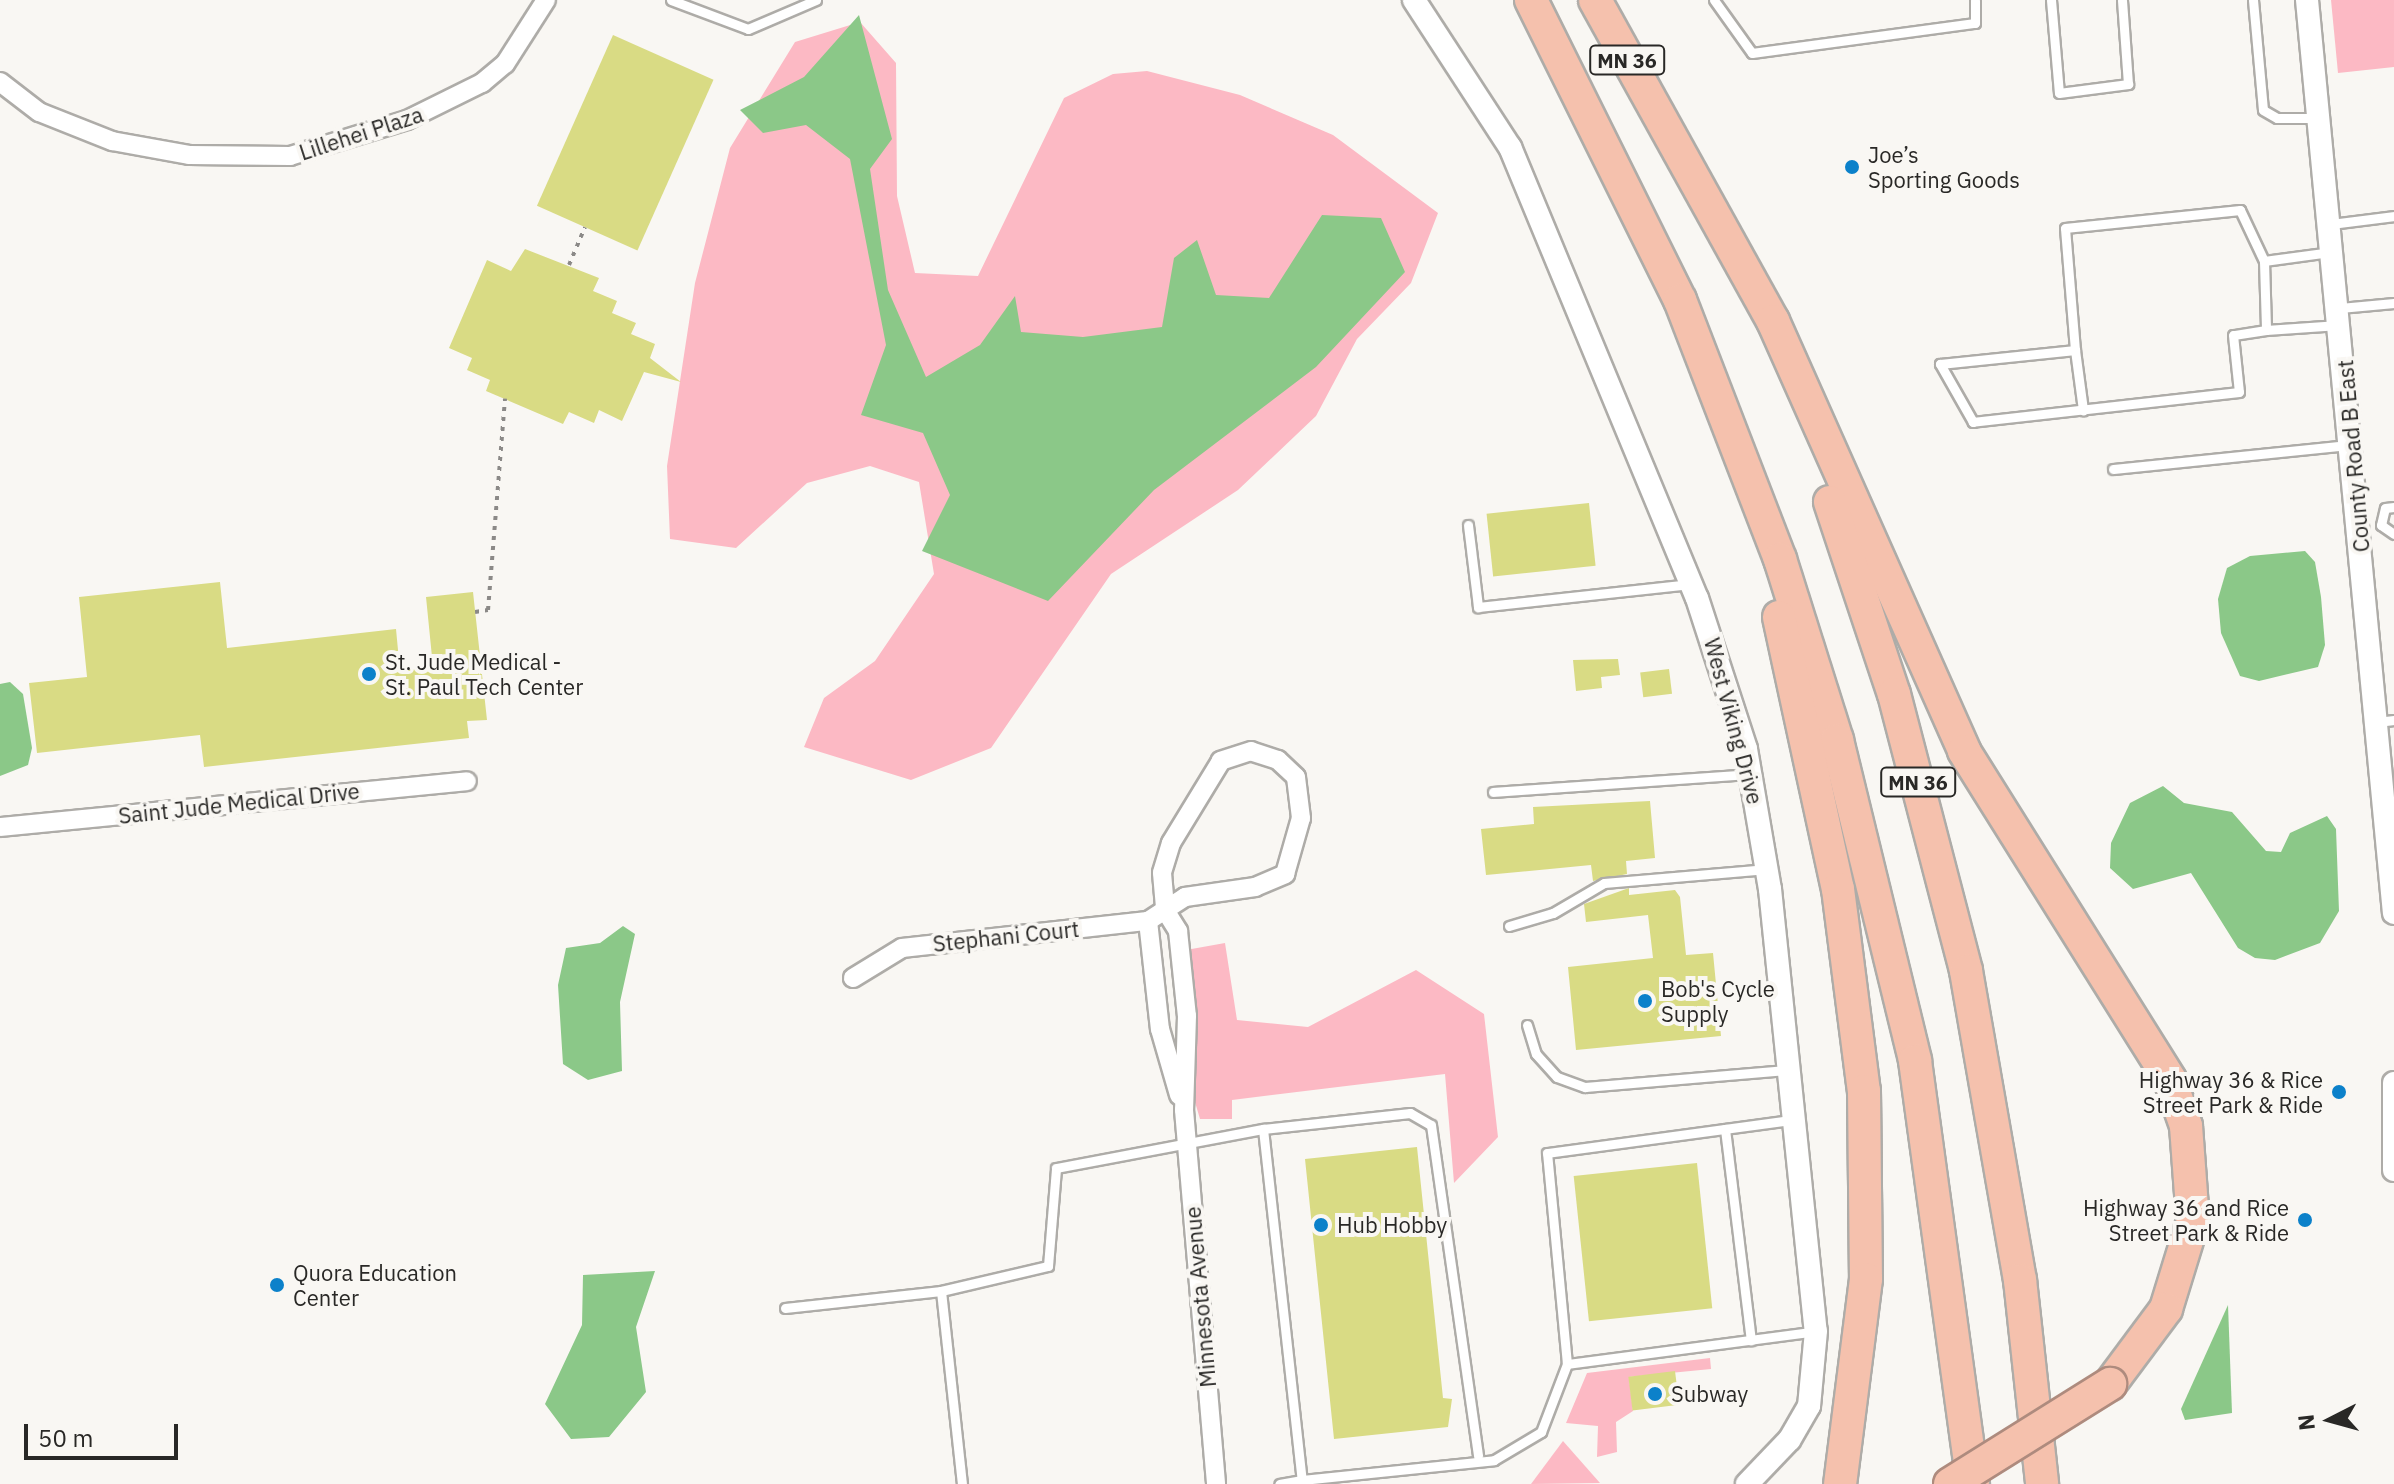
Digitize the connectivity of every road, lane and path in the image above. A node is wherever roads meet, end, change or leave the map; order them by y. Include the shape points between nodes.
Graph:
1 (546, 0) edge
2 (671, 0) edge
3 (816, 0) edge
4 (1414, 0) edge
5 (1531, 0) edge
6 (1595, 0) edge
7 (1714, 0) edge
8 (1975, 0) edge
9 (2051, 0) edge
10 (2122, 0) edge
11 (2253, 0) edge
12 (2307, 0) edge
13 (0, 82) edge
14 (2320, 118) junction
15 (1659, 119) junction
16 (2394, 216) edge
17 (2331, 224) junction
18 (585, 227) dead end
19 (2334, 252) junction
20 (2264, 261) junction
21 (569, 265) dead end
22 (2394, 303) edge
23 (2340, 317) junction
24 (2266, 330) junction
25 (2075, 350) junction
26 (505, 399) dead end
27 (2083, 410) junction
28 (1733, 436) junction
29 (2352, 445) junction
30 (2113, 469) dead end
31 (2394, 507) edge
32 (1468, 525) dead end
33 (2370, 526) junction
34 (2394, 534) edge
35 (1691, 584) junction
36 (475, 612) dead end
37 (2385, 721) edge
38 (1751, 774) junction
39 (467, 781) dead end
40 (1493, 792) dead end
41 (4, 822) edge
42 (1767, 869) junction
43 (1165, 910) junction
44 (2394, 913) edge
45 (1148, 921) junction
46 (1509, 926) dead end
47 (853, 978) dead end
48 (1527, 1025) dead end
49 (1789, 1070) junction
50 (2394, 1083) edge
51 (1184, 1110) junction
52 (1794, 1119) junction
53 (1263, 1129) junction
54 (1725, 1129) junction
55 (1187, 1146) junction
56 (2394, 1170) edge
57 (941, 1291) junction
58 (785, 1308) dead end
59 (1816, 1331) junction
60 (1751, 1340) junction
61 (1567, 1364) junction
62 (1478, 1456) junction
63 (1302, 1480) junction
64 (962, 1484) edge
65 (1216, 1484) edge
66 (1279, 1484) edge
67 (1747, 1484) edge
68 (1840, 1484) edge
69 (1950, 1484) edge
70 (1973, 1484) edge
71 (2042, 1484) edge

1 - 13 street, Lillehei Plaza via 505,64 482,83 407,120 290,156 189,155 112,141 39,112
2 - 3 lane via 748,29
4 - 35 street, West Viking Drive via 1510,147
5 - 28 highway, MN 36 via 1634,199
6 - 15 highway, MN 36
7 - 8 lane via 1752,53 1975,23
9 - 10 lane via 2059,93 2128,84
11 - 14 lane via 2263,110 2277,118
12 - 14 street, County Road B East
14 - 17 street, County Road B East
15 - 69 highway, bridge via 1773,321 1964,751 2130,1008 2186,1126 2193,1221 2183,1268 2143,1345 2110,1384
15 - 71 highway, MN 36 via 1742,288 1835,515 1894,694 1985,1061 2020,1280
16 - 17 lane
17 - 19 street, County Road B East
18 - 21 path
19 - 20 lane
19 - 23 street, County Road B East
20 - 24 lane
20 - 25 lane via 2240,210 2065,228
22 - 23 lane
23 - 24 lane
23 - 29 street, County Road B East
24 - 27 lane via 2233,335 2239,392
25 - 27 lane
25 - 27 lane via 1940,364 1973,422
26 - 36 path via 488,610
28 - 68 highway via 1835,874 1859,1030 1869,1214
28 - 70 highway, MN 36 via 1837,740 1895,959 1941,1212
29 - 30 lane
29 - 33 street, County Road B East
31 - 33 lane via 2385,508
32 - 35 lane via 1478,607
33 - 34 lane
33 - 37 street, County Road B East
35 - 38 street, West Viking Drive
37 - 44 street, County Road B East
38 - 40 lane
38 - 42 street, West Viking Drive
39 - 41 street, Saint Jude Medical Drive
42 - 46 lane via 1604,883 1553,913
42 - 49 street, West Viking Drive
43 - 43 street, Minnesota Avenue via 1185,897 1255,887 1285,874 1301,818 1296,777 1278,760 1251,751 1221,761 1171,843 1162,873
43 - 45 street, Stephani Court
43 - 51 street, Minnesota Avenue via 1178,931 1187,1016
45 - 47 street, Stephani Court via 902,948
45 - 51 street, Minnesota Avenue via 1160,1029
48 - 49 lane via 1536,1054 1557,1077 1585,1087
49 - 52 street, West Viking Drive
50 - 56 street
51 - 55 street, Minnesota Avenue
52 - 54 lane
52 - 59 street, West Viking Drive
53 - 55 lane
53 - 62 lane via 1410,1113 1431,1125
53 - 63 lane
54 - 60 lane
54 - 61 lane via 1547,1153
55 - 57 lane via 1056,1168 1048,1266
55 - 65 street, Minnesota Avenue
57 - 58 lane
57 - 64 lane
59 - 60 lane
59 - 67 street, West Viking Drive via 1809,1406 1789,1440
60 - 61 lane
61 - 62 lane via 1541,1432 1494,1460
62 - 63 lane
63 - 66 lane

